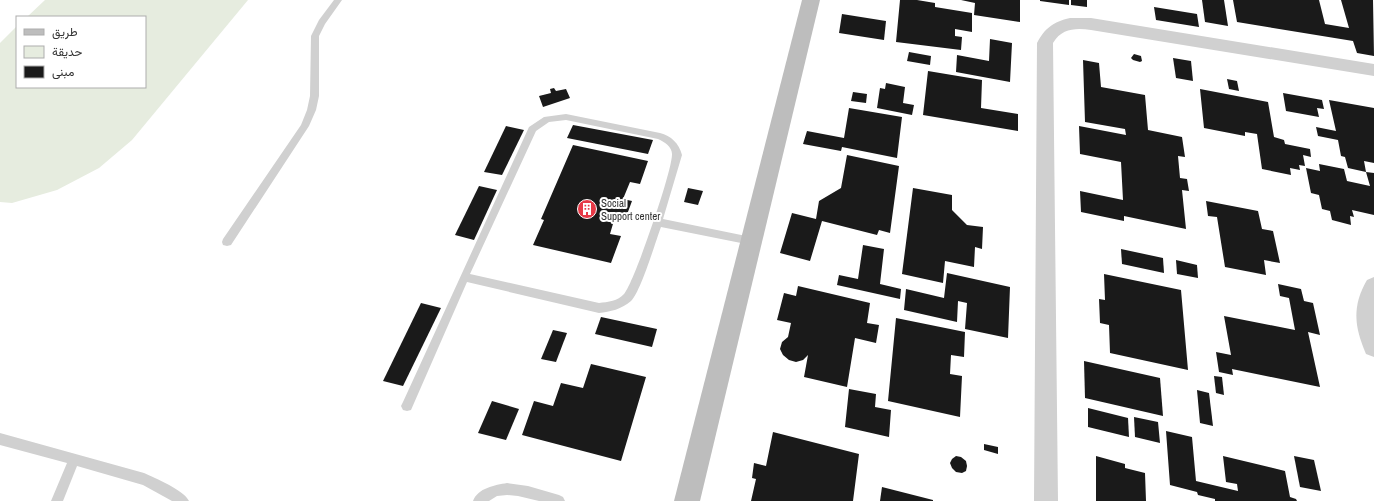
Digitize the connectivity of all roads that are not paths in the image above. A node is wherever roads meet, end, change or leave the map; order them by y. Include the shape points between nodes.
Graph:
1 (338, 0) edge
2 (811, 0) edge
3 (1374, 70) edge
4 (657, 222) junction
5 (751, 241) junction
6 (227, 242) dead end
7 (464, 277) junction
8 (1374, 286) edge
9 (1374, 347) edge
10 (407, 406) dead end
11 (0, 439) edge
12 (74, 460) junction
13 (57, 501) edge
14 (183, 501) edge
15 (479, 501) edge
16 (558, 501) edge
17 (687, 501) edge
18 (1046, 501) edge

1 - 6 lane via 315,35 316,92 310,114
2 - 5 street
3 - 18 street via 1091,24 1066,25 1049,35 1045,43
4 - 5 lane
4 - 7 lane via 633,290 623,302 616,305 599,308
4 - 7 lane via 677,160 675,148 671,143 660,136 566,117 550,118 532,129
5 - 17 street
7 - 10 lane
8 - 9 street via 1367,298 1366,313
11 - 12 lane
12 - 13 lane
12 - 14 lane via 144,479
15 - 16 lane via 489,493 508,488

